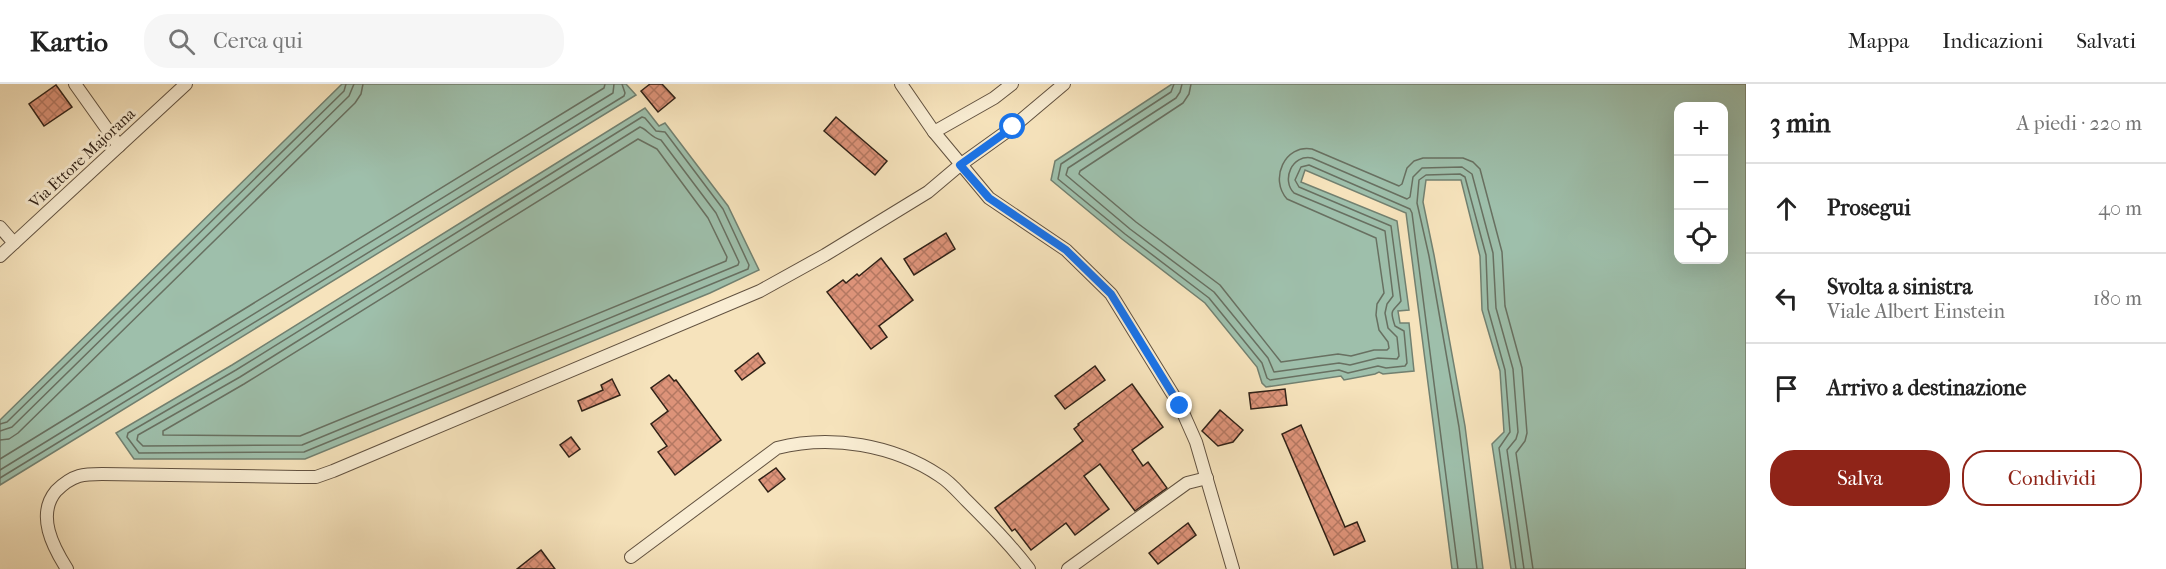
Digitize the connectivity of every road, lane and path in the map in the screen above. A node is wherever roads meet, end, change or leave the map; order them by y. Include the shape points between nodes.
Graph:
1 (75, 84) edge
2 (186, 84) edge
3 (901, 84) edge
4 (1012, 84) edge
5 (1064, 84) edge
6 (934, 132) junction
7 (118, 146) junction
8 (960, 165) junction
9 (0, 227) edge
10 (14, 243) junction
11 (0, 256) edge
12 (1207, 478) junction
13 (631, 558) dead end
14 (67, 569) edge
15 (1029, 569) edge
16 (1068, 569) edge
17 (1233, 569) edge

1 - 7 street
2 - 7 street, Via Ettore Majorana
3 - 6 street
4 - 6 street
5 - 8 street
6 - 8 street
7 - 10 street, Via Ettore Majorana
8 - 12 street via 989,198 1066,250 1111,294 1180,406
8 - 14 street via 928,192 760,291 333,471 316,477 102,474 65,482 53,495 46,514 55,550
9 - 10 street
10 - 11 street, Via Ettore Majorana
12 - 16 street via 1186,483
12 - 17 street
13 - 15 street via 777,447 830,442 879,448 915,461 943,477 1010,543

